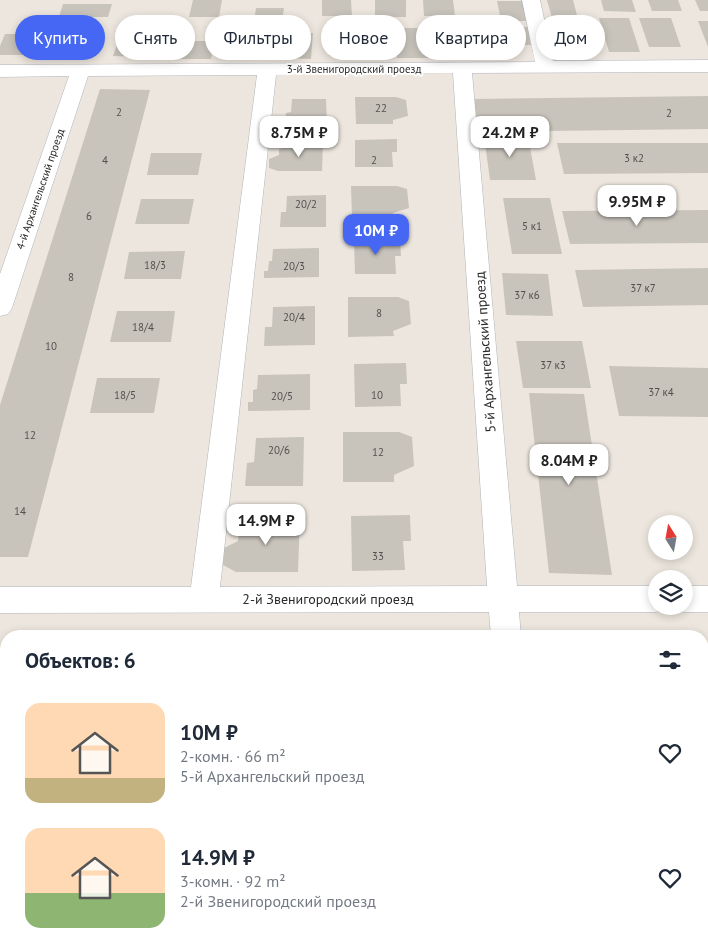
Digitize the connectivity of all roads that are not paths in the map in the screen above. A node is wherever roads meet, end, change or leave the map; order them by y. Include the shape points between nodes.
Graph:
1 (531, 0) edge
2 (708, 66) edge
3 (545, 67) junction
4 (462, 68) junction
5 (81, 70) junction
6 (267, 70) junction
7 (0, 71) edge
8 (0, 308) edge
9 (503, 598) junction
10 (204, 599) junction
11 (648, 599) edge
12 (693, 599) edge
13 (708, 599) edge
14 (0, 600) edge
15 (506, 630) edge

1 - 3 street
2 - 3 street, 3-й Звенигородский проезд
3 - 4 street, 3-й Звенигородский проезд
4 - 6 street, 3-й Звенигородский проезд
4 - 9 street, 5-й Архангельский проезд
5 - 6 street, 3-й Звенигородский проезд
5 - 7 street, 3-й Звенигородский проезд
5 - 8 street, 4-й Архангельский проезд
6 - 10 street
9 - 10 street, 2-й Звенигородский проезд
9 - 11 street, 2-й Звенигородский проезд
9 - 15 street, 5-й Архангельский проезд
10 - 14 street, 2-й Звенигородский проезд
12 - 13 street

